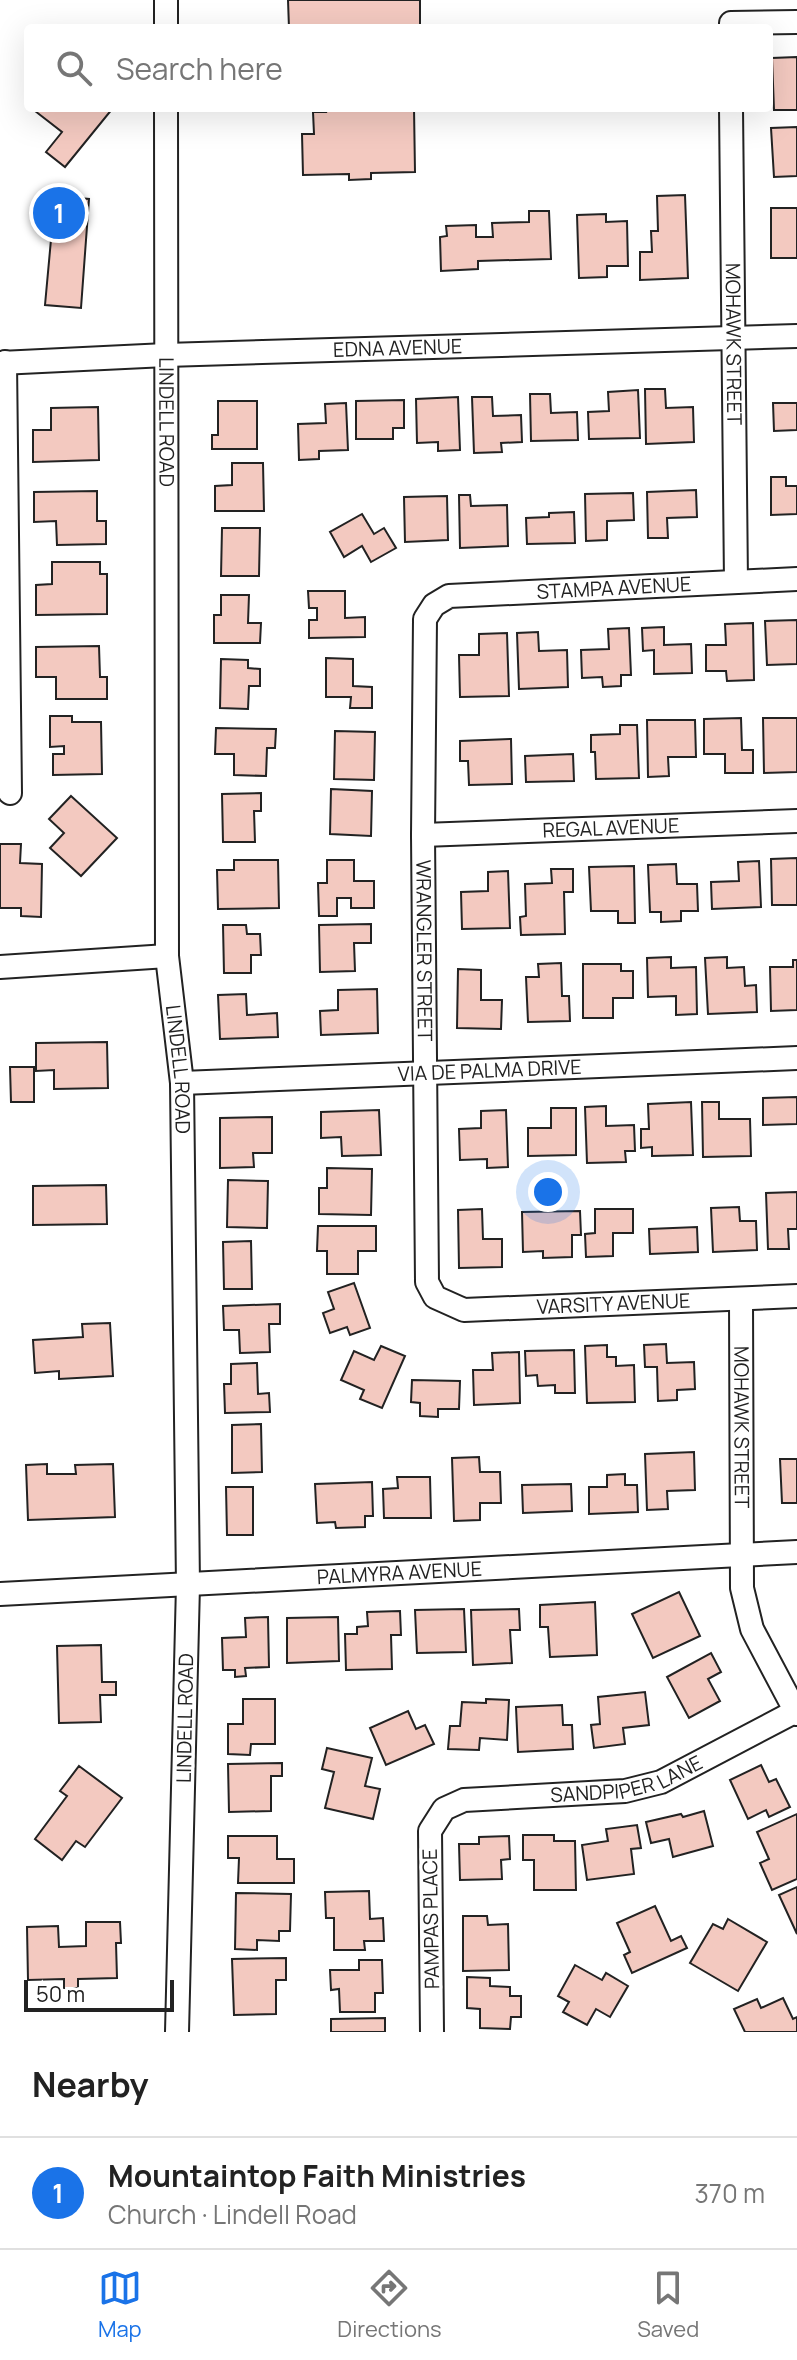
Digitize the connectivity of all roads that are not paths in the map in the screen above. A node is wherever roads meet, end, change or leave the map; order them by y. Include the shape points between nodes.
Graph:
1 (166, 0) edge
2 (731, 0) edge
3 (797, 22) edge
4 (166, 24) edge
5 (731, 24) edge
6 (753, 24) edge
7 (166, 112) edge
8 (731, 112) edge
9 (797, 336) edge
10 (733, 340) junction
11 (166, 355) junction
12 (2, 362) edge
13 (797, 579) edge
14 (736, 582) junction
15 (434, 605) joint
16 (10, 793) dead end
17 (797, 821) edge
18 (423, 835) junction
19 (167, 956) junction
20 (0, 967) edge
21 (797, 1058) edge
22 (424, 1073) junction
23 (182, 1083) junction
24 (797, 1296) edge
25 (435, 1297) joint
26 (741, 1299) junction
27 (797, 1552) edge
28 (742, 1555) junction
29 (188, 1585) junction
30 (0, 1594) edge
31 (796, 1712) edge
32 (444, 1809) joint
33 (177, 2032) edge
34 (432, 2032) edge

1 - 4 street
2 - 5 street
3 - 6 street
7 - 11 street, LINDELL ROAD
8 - 10 street, MOHAWK STREET
9 - 10 street, EDNA AVENUE
10 - 11 street, EDNA AVENUE
10 - 14 street, MOHAWK STREET
11 - 12 street, EDNA AVENUE
11 - 19 street, LINDELL ROAD
12 - 16 street
13 - 14 street, STAMPA AVENUE
14 - 15 street, STAMPA AVENUE via 449,596
15 - 18 street, WRANGLER STREET via 425,619
17 - 18 street, REGAL AVENUE
18 - 22 street, WRANGLER STREET
19 - 20 street
19 - 23 street, LINDELL ROAD
21 - 22 street, VIA DE PALMA DRIVE
22 - 23 street, VIA DE PALMA DRIVE
22 - 25 street, WRANGLER STREET via 427,1282
23 - 29 street, LINDELL ROAD
24 - 26 street, VARSITY AVENUE
25 - 26 street, VARSITY AVENUE via 464,1310
26 - 28 street, MOHAWK STREET
27 - 28 street, PALMYRA AVENUE
28 - 29 street, PALMYRA AVENUE
28 - 31 street, MOHAWK STREET via 742,1588 752,1629
29 - 30 street, PALMYRA AVENUE
29 - 33 street, LINDELL ROAD
31 - 32 street, SANDPIPER LANE via 661,1782 625,1791 464,1800
32 - 34 street, PAMPAS PLACE via 430,1831

